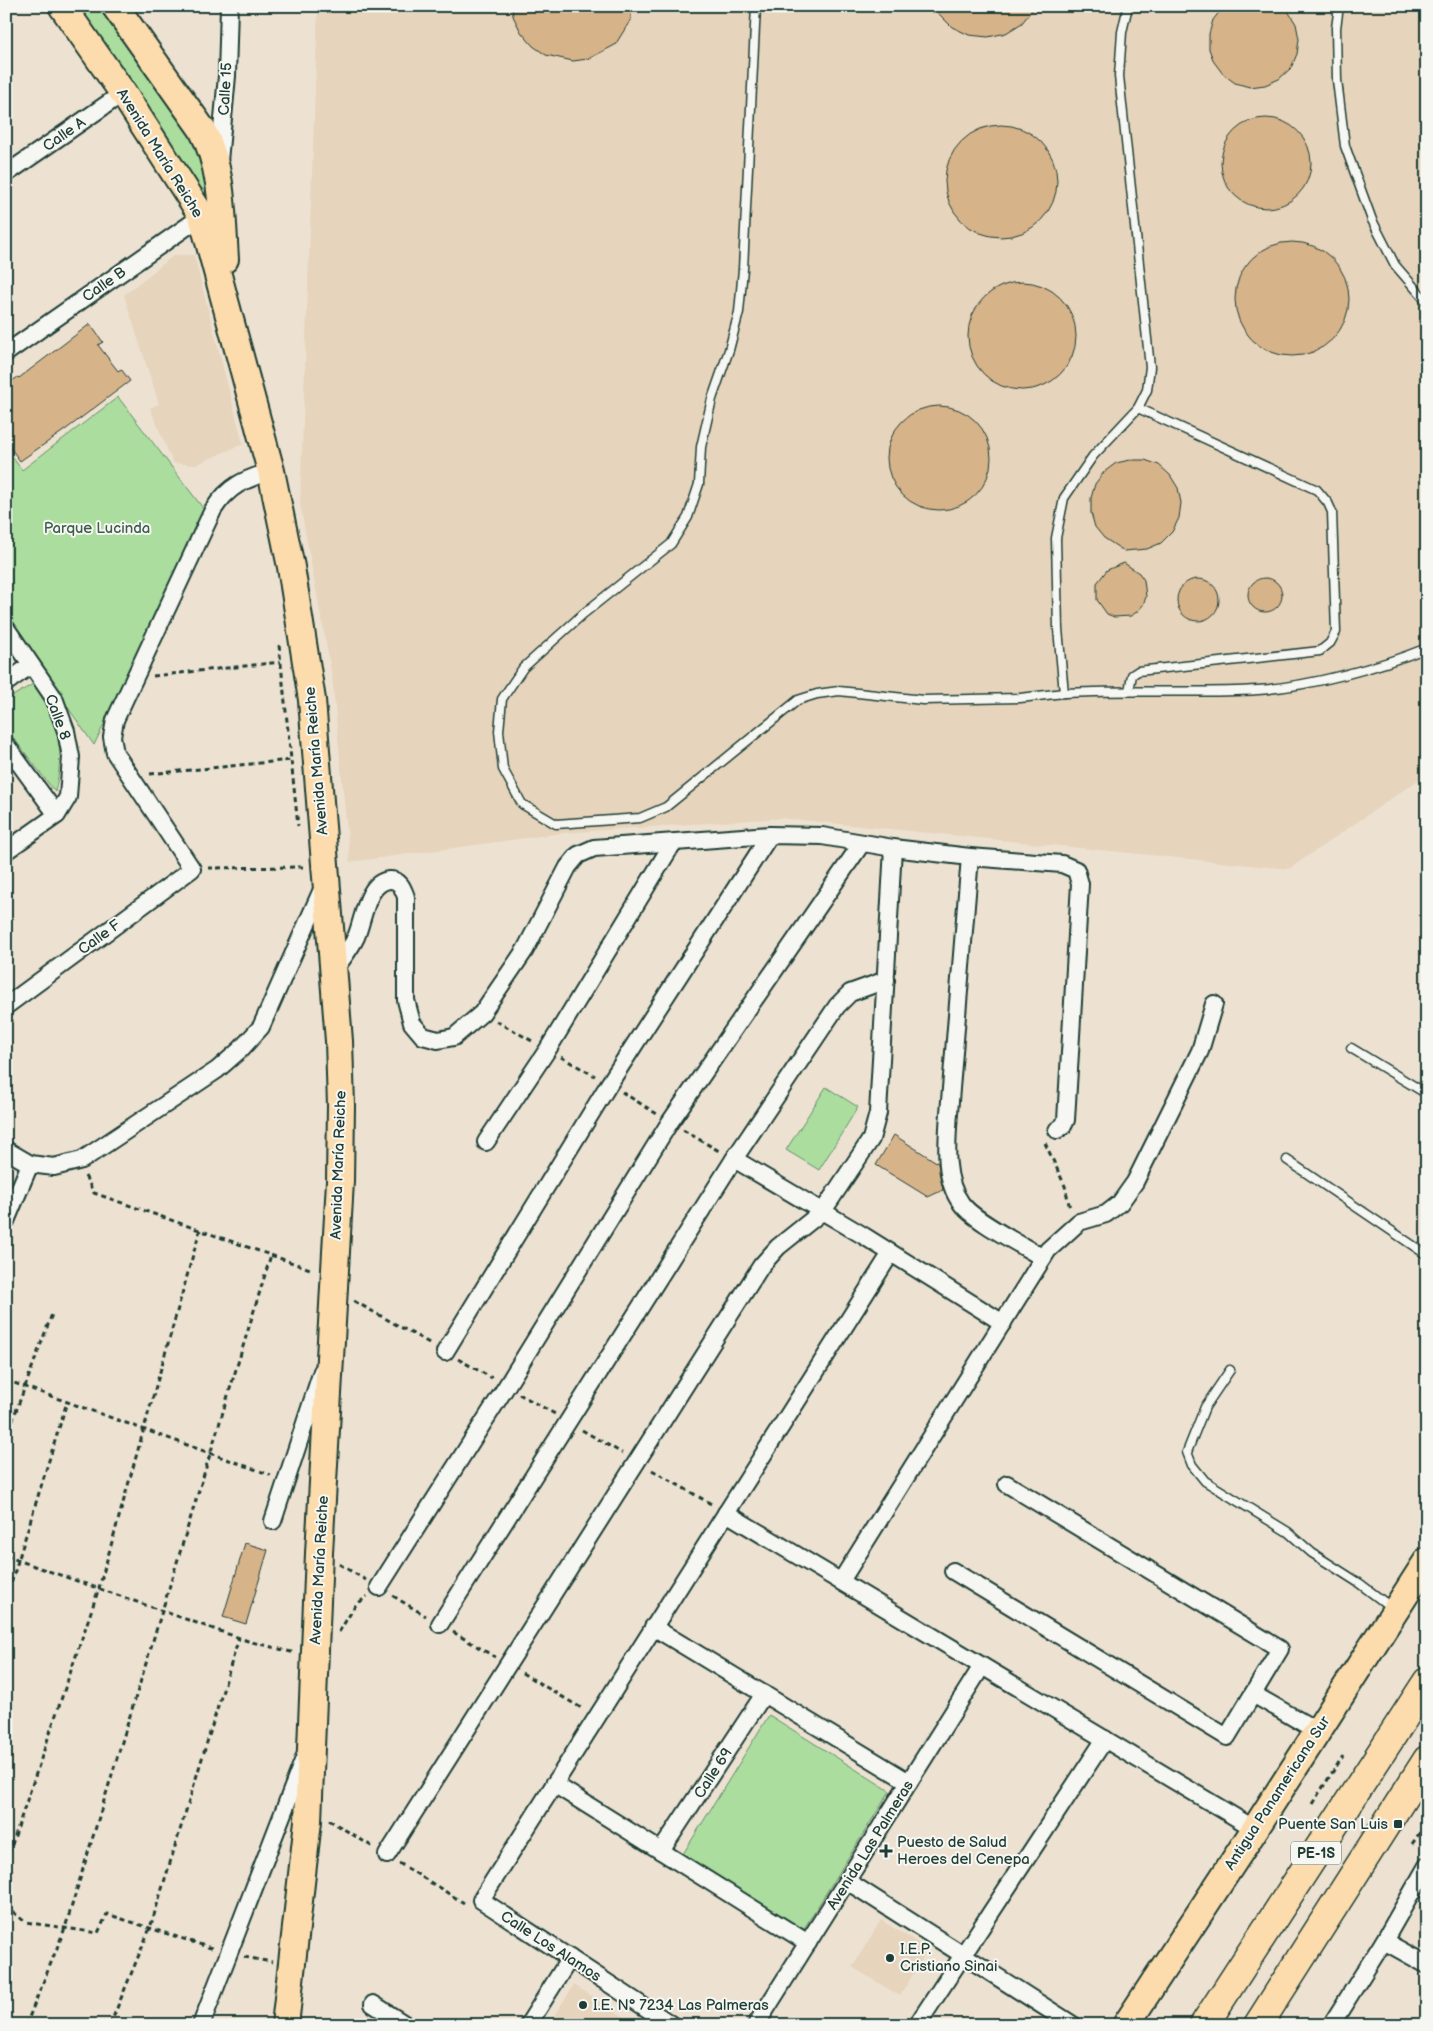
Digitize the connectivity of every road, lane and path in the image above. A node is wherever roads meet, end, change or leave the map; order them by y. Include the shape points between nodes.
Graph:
1 (62, 6) edge
2 (115, 6) edge
3 (229, 6) edge
4 (756, 6) edge
5 (1128, 6) edge
6 (1338, 6) edge
7 (122, 93) junction
8 (218, 171) junction
9 (6, 174) edge
10 (202, 216) junction
11 (1427, 302) edge
12 (230, 314) junction
13 (6, 353) edge
14 (1138, 408) junction
15 (271, 471) junction
16 (6, 628) edge
17 (279, 644) dead end
18 (1427, 648) edge
19 (281, 662) junction
20 (32, 665) junction
21 (135, 678) junction
22 (6, 683) edge
23 (1129, 691) junction
24 (1064, 693) junction
25 (6, 745) edge
26 (291, 760) junction
27 (129, 776) junction
28 (57, 815) junction
29 (298, 828) dead end
30 (770, 835) junction
31 (862, 842) junction
32 (674, 843) junction
33 (892, 848) junction
34 (6, 851) edge
35 (970, 857) junction
36 (192, 869) junction
37 (325, 884) junction
38 (334, 969) junction
39 (886, 980) junction
40 (1214, 1004) dead end
41 (6, 1006) edge
42 (1351, 1048) dead end
43 (1427, 1094) edge
44 (1050, 1134) joint
45 (486, 1142) dead end
46 (6, 1150) edge
47 (734, 1159) junction
48 (1287, 1160) dead end
49 (30, 1164) junction
50 (94, 1193) dead end
51 (823, 1211) junction
52 (6, 1222) edge
53 (1073, 1227) junction
54 (200, 1230) junction
55 (891, 1253) junction
56 (271, 1255) junction
57 (1427, 1255) edge
58 (335, 1257) junction
59 (1043, 1258) junction
60 (334, 1289) junction
61 (52, 1314) dead end
62 (1003, 1323) junction
63 (330, 1344) junction
64 (445, 1352) junction
65 (1230, 1370) dead end
66 (6, 1380) edge
67 (25, 1386) junction
68 (506, 1386) junction
69 (67, 1402) junction
70 (568, 1421) junction
71 (144, 1429) junction
72 (6, 1438) edge
73 (210, 1453) junction
74 (637, 1461) junction
75 (286, 1481) junction
76 (1008, 1484) dead end
77 (726, 1513) junction
78 (273, 1521) dead end
79 (319, 1553) junction
80 (6, 1556) edge
81 (19, 1560) junction
82 (1427, 1561) edge
83 (953, 1571) dead end
84 (841, 1581) junction
85 (379, 1587) junction
86 (99, 1588) junction
87 (6, 1600) edge
88 (163, 1611) junction
89 (1395, 1611) junction
90 (440, 1624) junction
91 (653, 1627) junction
92 (240, 1638) junction
93 (315, 1649) junction
94 (508, 1664) junction
95 (982, 1666) junction
96 (1427, 1682) edge
97 (764, 1694) junction
98 (1253, 1694) junction
99 (596, 1717) junction
100 (1317, 1731) junction
101 (312, 1738) junction
102 (1105, 1739) junction
103 (1343, 1756) dead end
104 (1424, 1770) edge
105 (909, 1782) junction
106 (554, 1784) junction
107 (1312, 1804) dead end
108 (1427, 1822) edge
109 (1255, 1829) junction
110 (1412, 1844) dead end
111 (661, 1851) junction
112 (387, 1855) dead end
113 (6, 1862) edge
114 (1427, 1866) edge
115 (847, 1881) junction
116 (6, 1906) edge
117 (65, 1928) junction
118 (150, 1928) junction
119 (1384, 1941) junction
120 (808, 1943) junction
121 (229, 1954) junction
122 (963, 1955) junction
123 (570, 1958) junction
124 (1427, 1965) edge
125 (292, 1966) junction
126 (373, 2004) dead end
127 (26, 2025) edge
128 (110, 2025) edge
129 (201, 2025) edge
130 (285, 2025) edge
131 (406, 2025) edge
132 (528, 2025) edge
133 (672, 2025) edge
134 (756, 2025) edge
135 (918, 2025) edge
136 (1073, 2025) edge
137 (1126, 2025) edge
138 (1204, 2025) edge
139 (1258, 2025) edge
140 (1330, 2025) edge

1 - 7 main road, Avenida María Reiche
2 - 8 main road, Avenida María Reiche via 202,129
3 - 8 street, Calle 15 via 227,76
4 - 24 lane via 739,312 712,399 701,447 699,484 688,517 671,544 583,614 523,668 502,699 503,769 522,804 556,824 640,818 666,807 798,700 817,694 839,691 923,700 1020,698
5 - 14 lane via 1118,76 1150,367 1148,390
6 - 11 lane via 1337,80 1345,146 1372,220 1395,265
7 - 9 street, Calle A
7 - 10 main road, Avenida María Reiche
8 - 12 main road, Avenida María Reiche
10 - 12 main road, Avenida María Reiche
10 - 13 street, Calle B
12 - 15 main road, Avenida María Reiche
14 - 23 lane via 1322,495 1332,512 1336,632 1320,651 1138,672 1132,675
14 - 24 lane via 1093,456 1064,498 1056,538 1058,628
15 - 21 street via 247,479 223,494
15 - 37 main road, Avenida María Reiche via 292,567 312,700
16 - 20 street, Calle 8
17 - 19 path
18 - 23 lane via 1322,680 1259,690
19 - 21 path
19 - 26 path
20 - 22 street
20 - 28 street, Calle 8 via 54,698 71,757 68,797
21 - 27 street via 115,720 112,737 115,754
23 - 24 lane
25 - 28 street
26 - 27 path
26 - 29 path
27 - 36 street
28 - 34 street
30 - 31 street via 822,836
30 - 32 street
30 - 64 street via 609,1084
31 - 33 street
31 - 68 street via 670,1122
32 - 38 street via 594,848 578,855 568,867 525,950 482,1013 454,1037 438,1040 423,1036 412,1023 406,1000 406,897 402,885 393,880 383,881 374,888 356,937
32 - 45 street via 548,1049
33 - 35 street
33 - 39 street
35 - 44 street via 1062,864 1076,870 1080,884 1066,1120 1063,1126
35 - 59 street via 949,1113 949,1167 953,1188 970,1214
36 - 37 path via 302,866
36 - 41 street, Calle F
37 - 38 main road, Avenida María Reiche
37 - 49 street via 262,1027 241,1049 217,1070 82,1160 54,1167
38 - 58 main road, Avenida María Reiche via 341,1106
39 - 47 street via 850,992 837,1006
39 - 51 street via 878,1113 871,1139
40 - 53 street via 1200,1051 1135,1182 1120,1203 1106,1214
42 - 43 lane
44 - 53 path
46 - 49 street
47 - 51 street
47 - 70 street
48 - 57 lane
49 - 52 street
50 - 54 path
51 - 55 street
51 - 74 street via 778,1247 761,1266
53 - 59 street
54 - 56 path
54 - 71 path
55 - 62 street
55 - 77 street
56 - 58 path via 315,1271 321,1253
56 - 73 path
58 - 60 main road, Avenida María Reiche
59 - 62 street
60 - 63 main road, Avenida María Reiche
60 - 64 path
61 - 67 path
62 - 84 street
63 - 75 street
63 - 79 main road, Avenida María Reiche
64 - 68 path
65 - 89 lane via 1204,1407 1187,1452 1192,1465 1205,1481 1288,1532 1312,1553 1360,1583
66 - 67 path
67 - 69 path
67 - 72 path
68 - 70 path
68 - 85 street
69 - 71 path
69 - 81 path
70 - 74 path
70 - 90 street
71 - 73 path
71 - 86 path
73 - 75 path
73 - 88 path
74 - 77 path
74 - 94 street
75 - 78 street
76 - 98 street via 1280,1649
77 - 84 street
77 - 91 street
79 - 85 path
79 - 93 main road, Avenida María Reiche
80 - 81 path
81 - 86 path
81 - 87 path
82 - 89 main road, Antigua Panamericana Sur
83 - 98 street via 1227,1737
84 - 95 street
85 - 90 path
85 - 93 path via 355,1606 334,1639
86 - 88 path
86 - 113 path
88 - 92 path
88 - 117 path
89 - 100 main road, Antigua Panamericana Sur
90 - 94 path
91 - 97 street
91 - 99 street
92 - 93 path via 296,1654 297,1645
92 - 118 path
93 - 101 main road, Avenida María Reiche
94 - 99 path
94 - 112 street
95 - 102 street
95 - 105 street, Avenida Las Palmeras
96 - 138 highway, PE-1S
97 - 105 street
97 - 111 street, Calle 69
98 - 100 street
99 - 106 street
100 - 109 main road, Antigua Panamericana Sur
101 - 121 street
101 - 125 main road, Avenida María Reiche via 308,1821
102 - 109 street
102 - 122 street
103 - 107 path
104 - 139 highway, PE-1S
105 - 115 street, Avenida Las Palmeras
106 - 111 street
106 - 123 street, Calle Los Alamos via 481,1900
108 - 110 path
109 - 137 main road, Antigua Panamericana Sur
111 - 120 street
114 - 119 street
115 - 120 street, Avenida Las Palmeras
115 - 122 street
116 - 117 path via 25,1922
117 - 118 path via 98,1933 107,1914
117 - 127 path
118 - 121 path
118 - 128 path
119 - 124 street
119 - 140 street
120 - 134 street, Avenida Las Palmeras
121 - 125 path
121 - 129 street
122 - 135 street
122 - 136 street
123 - 132 street
123 - 133 street, Calle Los Alamos
125 - 130 main road, Avenida María Reiche
126 - 131 street

